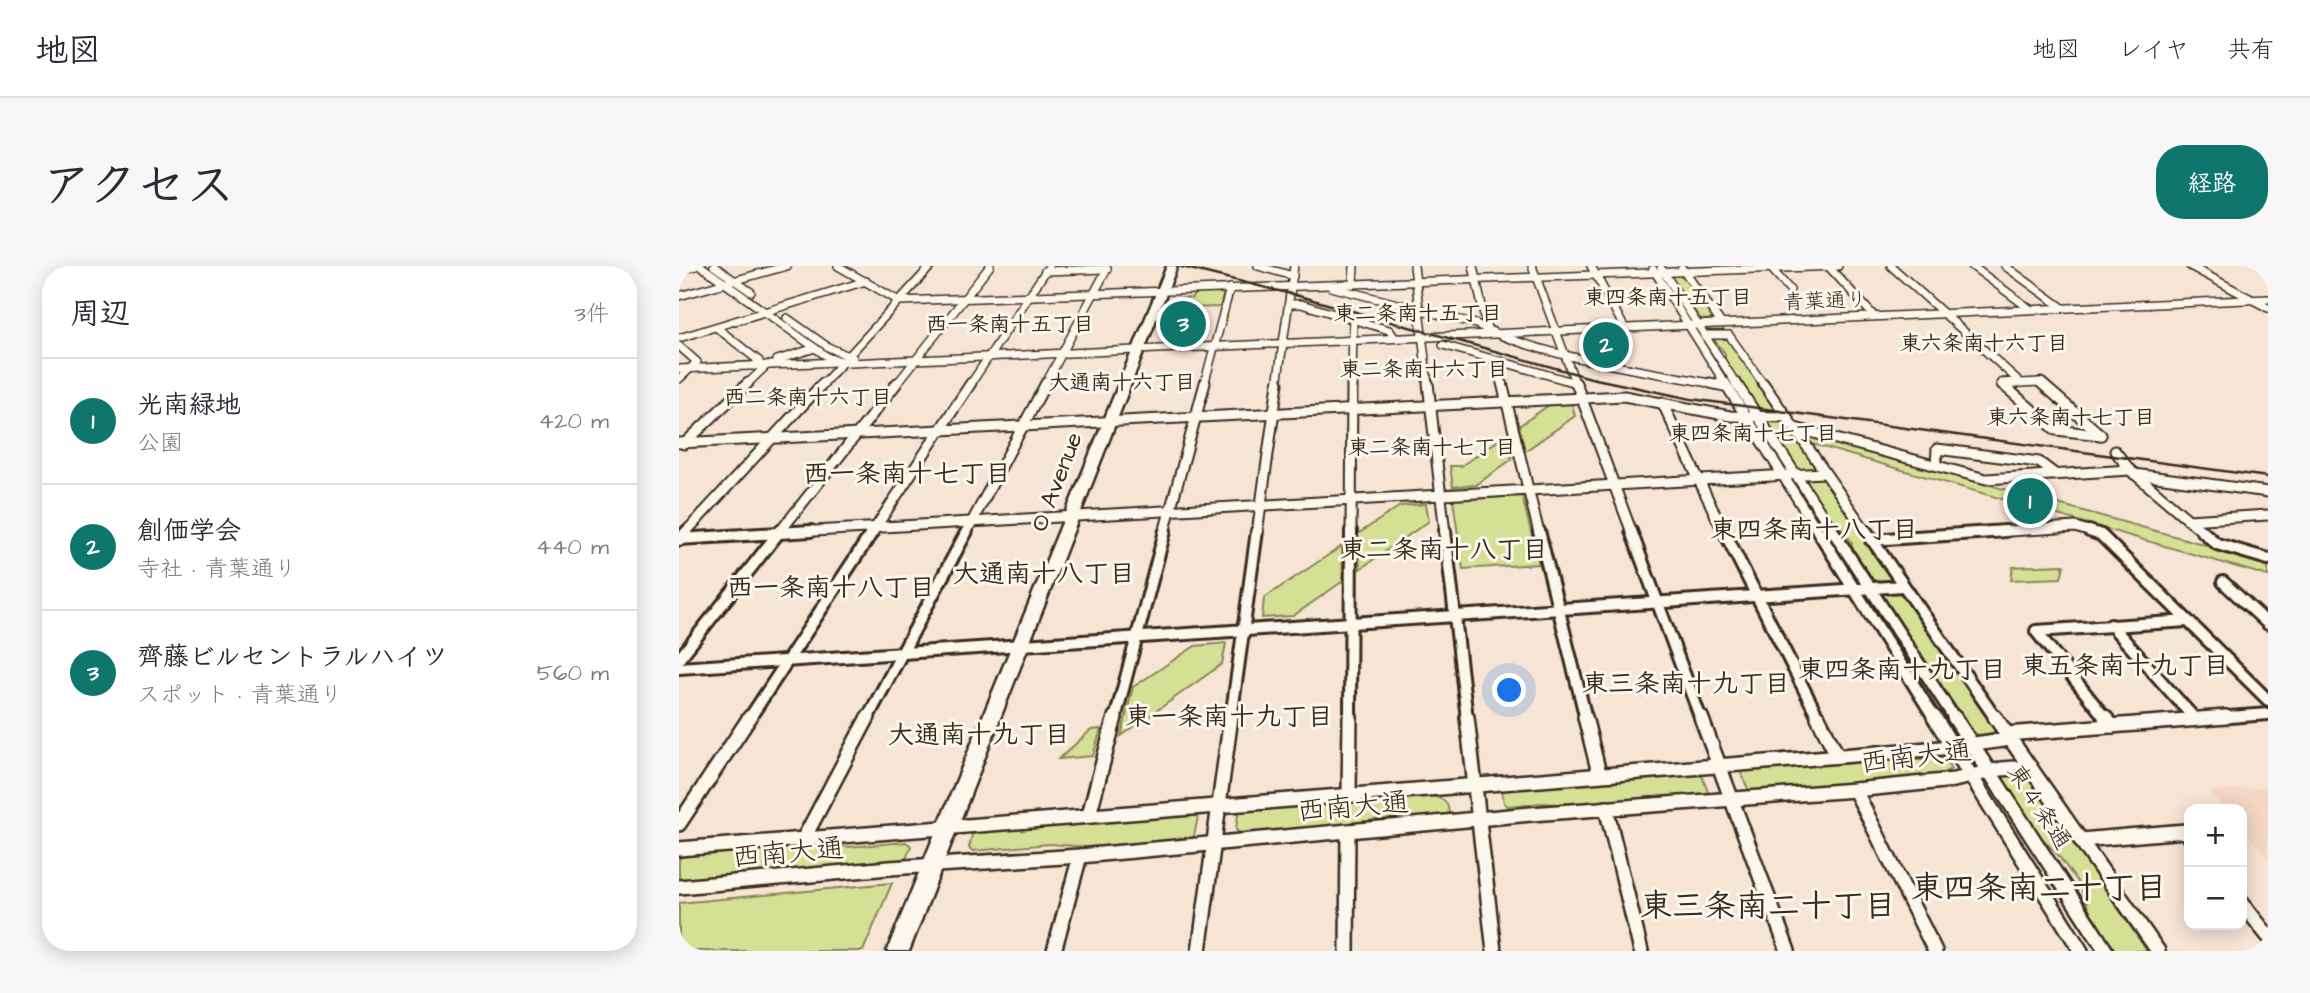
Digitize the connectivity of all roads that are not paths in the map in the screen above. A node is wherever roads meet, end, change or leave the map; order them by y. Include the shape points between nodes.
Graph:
1 (698, 266) edge
2 (714, 266) edge
3 (776, 266) edge
4 (787, 266) edge
5 (838, 266) edge
6 (931, 266) edge
7 (990, 266) edge
8 (1171, 266) edge
9 (1258, 266) edge
10 (1354, 266) edge
11 (1414, 266) edge
12 (1473, 266) edge
13 (1591, 266) edge
14 (1828, 266) edge
15 (1837, 266) edge
16 (1891, 266) edge
17 (1972, 266) edge
18 (2005, 266) edge
19 (2190, 266) edge
20 (1771, 267) edge
21 (1047, 269) edge
22 (1657, 269) edge
23 (1683, 269) edge
24 (679, 270) edge
25 (1534, 271) edge
26 (1595, 274) junction
27 (1293, 276) edge
28 (1476, 279) junction
29 (729, 281) junction
30 (866, 281) junction
31 (1416, 281) junction
32 (1353, 284) junction
33 (1322, 285) junction
34 (1230, 288) junction
35 (1790, 290) dead end
36 (1161, 291) junction
37 (679, 294) edge
38 (1094, 294) junction
39 (1029, 297) junction
40 (964, 299) junction
41 (2268, 299) edge
42 (2253, 300) junction
43 (898, 301) junction
44 (1289, 304) junction
45 (2063, 308) junction
46 (2268, 308) edge
47 (1419, 309) junction
48 (2030, 309) junction
49 (770, 310) junction
50 (1944, 313) junction
51 (1874, 316) junction
52 (1353, 319) junction
53 (1721, 323) junction
54 (1688, 324) junction
55 (1698, 324) junction
56 (716, 327) junction
57 (1624, 327) junction
58 (1490, 330) junction
59 (1556, 330) junction
60 (1705, 335) junction
61 (1421, 337) junction
62 (679, 338) edge
63 (1395, 338) junction
64 (1353, 339) junction
65 (1283, 342) junction
66 (1213, 345) junction
67 (1443, 345) dead end
68 (679, 346) edge
69 (815, 348) junction
70 (1139, 349) junction
71 (1063, 352) junction
72 (1565, 354) junction
73 (990, 355) junction
74 (917, 358) junction
75 (844, 359) junction
76 (1496, 360) junction
77 (770, 365) junction
78 (754, 366) junction
79 (692, 368) junction
80 (679, 369) edge
81 (679, 379) edge
82 (1576, 383) junction
83 (2021, 383) junction
84 (1724, 386) junction
85 (1581, 397) junction
86 (1506, 402) junction
87 (1662, 402) junction
88 (1430, 406) junction
89 (1353, 410) junction
90 (1274, 414) junction
91 (1746, 416) junction
92 (1757, 416) junction
93 (1195, 417) junction
94 (1787, 417) junction
95 (1109, 421) junction
96 (1022, 425) junction
97 (1795, 428) junction
98 (941, 429) junction
99 (857, 433) junction
100 (772, 438) junction
101 (681, 445) edge
102 (2115, 451) dead end
103 (1936, 465) junction
104 (2132, 472) junction
105 (1825, 473) junction
106 (2055, 474) junction
107 (1783, 475) junction
108 (1795, 475) junction
109 (1698, 481) junction
110 (1613, 485) junction
111 (1528, 490) junction
112 (2268, 492) edge
113 (1440, 495) junction
114 (1353, 500) junction
115 (1261, 506) junction
116 (1170, 510) junction
117 (2268, 515) edge
118 (1072, 516) junction
119 (2188, 520) junction
120 (972, 522) junction
121 (877, 527) junction
122 (778, 533) junction
123 (679, 539) edge
124 (1871, 540) junction
125 (2268, 557) edge
126 (2223, 582) dead end
127 (1903, 586) junction
128 (1869, 588) junction
129 (1854, 589) junction
130 (1756, 596) junction
131 (1658, 603) junction
132 (1557, 610) junction
133 (1454, 616) junction
134 (2188, 621) junction
135 (1350, 623) junction
136 (2268, 624) edge
137 (2111, 625) junction
138 (1243, 631) junction
139 (1138, 638) junction
140 (1021, 646) junction
141 (901, 654) junction
142 (679, 659) edge
143 (787, 660) junction
144 (679, 668) edge
145 (2268, 699) edge
146 (2268, 714) edge
147 (2195, 719) junction
148 (2112, 726) junction
149 (2008, 736) junction
150 (1969, 744) junction
151 (1953, 747) junction
152 (1837, 755) junction
153 (1719, 765) junction
154 (2030, 767) junction
155 (1988, 772) junction
156 (1599, 773) junction
157 (1972, 777) junction
158 (1475, 785) junction
159 (1855, 790) junction
160 (1349, 794) junction
161 (1731, 799) junction
162 (1219, 805) junction
163 (1606, 808) junction
164 (1089, 815) junction
165 (1479, 820) junction
166 (679, 824) edge
167 (947, 829) junction
168 (2184, 831) edge
169 (1348, 832) junction
170 (803, 840) junction
171 (2081, 840) junction
172 (1214, 844) junction
173 (679, 849) edge
174 (1080, 856) junction
175 (933, 865) junction
176 (679, 887) edge
177 (2247, 909) edge
178 (2268, 936) edge
179 (898, 951) edge
180 (1054, 951) edge
181 (1199, 951) edge
182 (1347, 951) edge
183 (1494, 951) edge
184 (1641, 951) edge
185 (1788, 951) edge
186 (1935, 951) edge
187 (2081, 951) edge
188 (2106, 951) edge
189 (2158, 951) edge

1 - 24 street
1 - 29 street, 青葉通り
2 - 29 street
3 - 29 street
4 - 29 street
5 - 30 street
6 - 43 street
7 - 40 street
8 - 36 highway, O Avenue
9 - 27 street
10 - 32 street
11 - 31 street
12 - 28 street
13 - 26 street
14 - 15 street
14 - 20 street
14 - 51 street
16 - 50 street
17 - 48 street
18 - 45 street
19 - 42 street
20 - 23 street
20 - 35 street
21 - 38 street via 1107,269
21 - 39 street
22 - 23 street
22 - 26 street
22 - 54 street, 東４条通
22 - 55 street, 東４条通
23 - 53 street
25 - 26 street
25 - 28 street
25 - 59 street
26 - 57 street
27 - 33 street
27 - 34 street
27 - 44 street
28 - 31 street
28 - 58 street
29 - 37 street
29 - 49 street, 青葉通り
30 - 43 street
30 - 49 street
31 - 32 street
31 - 47 street
32 - 33 street
33 - 47 street
34 - 36 street
34 - 66 street
36 - 38 street
36 - 70 highway, O Avenue
38 - 39 street
38 - 71 street
39 - 40 street
39 - 73 street
40 - 43 street
40 - 74 street
41 - 42 street, 青葉通り
42 - 45 street, 青葉通り
42 - 46 street
43 - 75 street
44 - 52 street
44 - 65 street
45 - 48 street, 青葉通り
47 - 58 street
47 - 61 street
48 - 50 street, 青葉通り
49 - 56 street
49 - 69 street, 青葉通り
49 - 75 street
50 - 51 street, 青葉通り
50 - 83 street
51 - 53 street, 青葉通り
52 - 63 street via 1389,330
52 - 64 street
53 - 55 street, 青葉通り
54 - 55 street, 青葉通り
54 - 57 street, 青葉通り
54 - 84 street, 東４条通
55 - 60 street, 東４条通
56 - 62 street
56 - 78 street via 759,361
57 - 59 street, 青葉通り
58 - 59 street, 青葉通り
58 - 61 street, 青葉通り
58 - 72 street
59 - 72 street
60 - 92 street, 東４条通
60 - 94 street via 1729,335
61 - 63 street, 青葉通り
61 - 88 street
63 - 64 street, 青葉通り
64 - 65 street, 青葉通り
64 - 89 street
65 - 66 street, 青葉通り
65 - 90 street
66 - 70 street, 青葉通り
66 - 93 street
67 - 76 street
68 - 79 street via 697,362
69 - 75 street, 青葉通り via 829,358
69 - 77 street
70 - 71 street, 青葉通り
70 - 95 highway, O Avenue
71 - 73 street, 青葉通り
71 - 96 street
72 - 82 street
72 - 84 street
73 - 74 street, 青葉通り
73 - 98 street
74 - 75 street, 青葉通り
74 - 99 street
75 - 77 street
75 - 100 street
76 - 82 street
76 - 86 street
77 - 78 street
77 - 101 street
78 - 79 street
79 - 80 street
79 - 81 street
82 - 85 street
83 - 83 street via 2040,382 2101,435 2049,427 2002,384
84 - 91 street, 東４条通
85 - 86 street
85 - 87 street via 1624,396
85 - 110 street
86 - 88 street
86 - 111 street
87 - 91 street
87 - 109 street
88 - 89 street
88 - 113 street
89 - 90 street
89 - 114 street
90 - 93 street
90 - 115 street
91 - 92 street
91 - 107 street, 東４条通
92 - 94 street
92 - 108 street, 東４条通
93 - 95 street
93 - 116 street
94 - 97 street
95 - 96 street
95 - 118 highway, O Avenue
96 - 98 street
96 - 120 street
97 - 103 street
97 - 105 street
98 - 99 street
98 - 121 street
99 - 100 street
99 - 122 street
100 - 101 street
100 - 123 street
102 - 104 street
103 - 106 street via 1986,479
103 - 106 street via 1937,449 2039,462
104 - 106 street
104 - 112 street
104 - 119 street
105 - 108 street
105 - 124 street
107 - 108 street
107 - 109 street
107 - 129 street, 東４条通
108 - 128 street, 東４条通
109 - 110 street
109 - 130 street
110 - 111 street
110 - 131 street
111 - 113 street
111 - 132 street
113 - 114 street
113 - 133 street
114 - 115 street
114 - 135 street
115 - 116 street
115 - 138 street
116 - 118 street
116 - 139 street
117 - 119 street
118 - 120 street
118 - 140 highway, O Avenue
119 - 125 street via 2217,544
120 - 121 street
120 - 141 street
121 - 122 street
121 - 143 street
122 - 123 street
122 - 142 street
124 - 127 street
124 - 134 street via 2075,527 2101,535
126 - 136 street
127 - 128 street
127 - 149 street
128 - 129 street
128 - 150 street, 東４条通
129 - 130 street
129 - 151 street, 東４条通
130 - 131 street
130 - 152 street
131 - 132 street
131 - 153 street
132 - 133 street
132 - 156 street
133 - 135 street
133 - 158 street
134 - 137 street
134 - 145 street
135 - 138 street
135 - 160 street
137 - 147 street
137 - 148 street via 2036,631
138 - 139 street
138 - 162 street
139 - 140 street
139 - 164 street
140 - 141 street
140 - 167 highway, O Avenue
141 - 143 street
141 - 170 street
143 - 144 street
143 - 166 street
146 - 147 street, 西南大通
147 - 148 street, 西南大通
148 - 149 street, 西南大通
149 - 150 street, 西南大通
149 - 154 street
150 - 151 street, 西南大通
150 - 155 street, 東４条通
151 - 152 street, 西南大通
151 - 157 street, 東４条通
152 - 153 street, 西南大通
153 - 156 street, 西南大通
153 - 161 street
154 - 155 street, 西南大通
154 - 171 street
155 - 157 street, 西南大通
155 - 188 street, 東４条通
156 - 158 street, 西南大通
157 - 159 street, 西南大通
157 - 187 street, 東４条通
158 - 160 street, 西南大通
158 - 165 street
159 - 161 street, 西南大通
159 - 186 street
160 - 162 street, 西南大通
161 - 163 street, 西南大通
161 - 185 street
162 - 164 street, 西南大通
162 - 172 street
163 - 165 street, 西南大通
163 - 184 street
164 - 167 street, 西南大通
165 - 169 street, 西南大通
165 - 183 street
167 - 170 street, 西南大通
167 - 175 highway, O Avenue
168 - 171 street
169 - 172 street, 西南大通
169 - 182 street
170 - 173 street, 西南大通
171 - 189 street
172 - 174 street, 西南大通
172 - 181 street
174 - 175 street, 西南大通
174 - 180 street
175 - 176 street, 西南大通
175 - 179 highway, O Avenue
177 - 178 street

